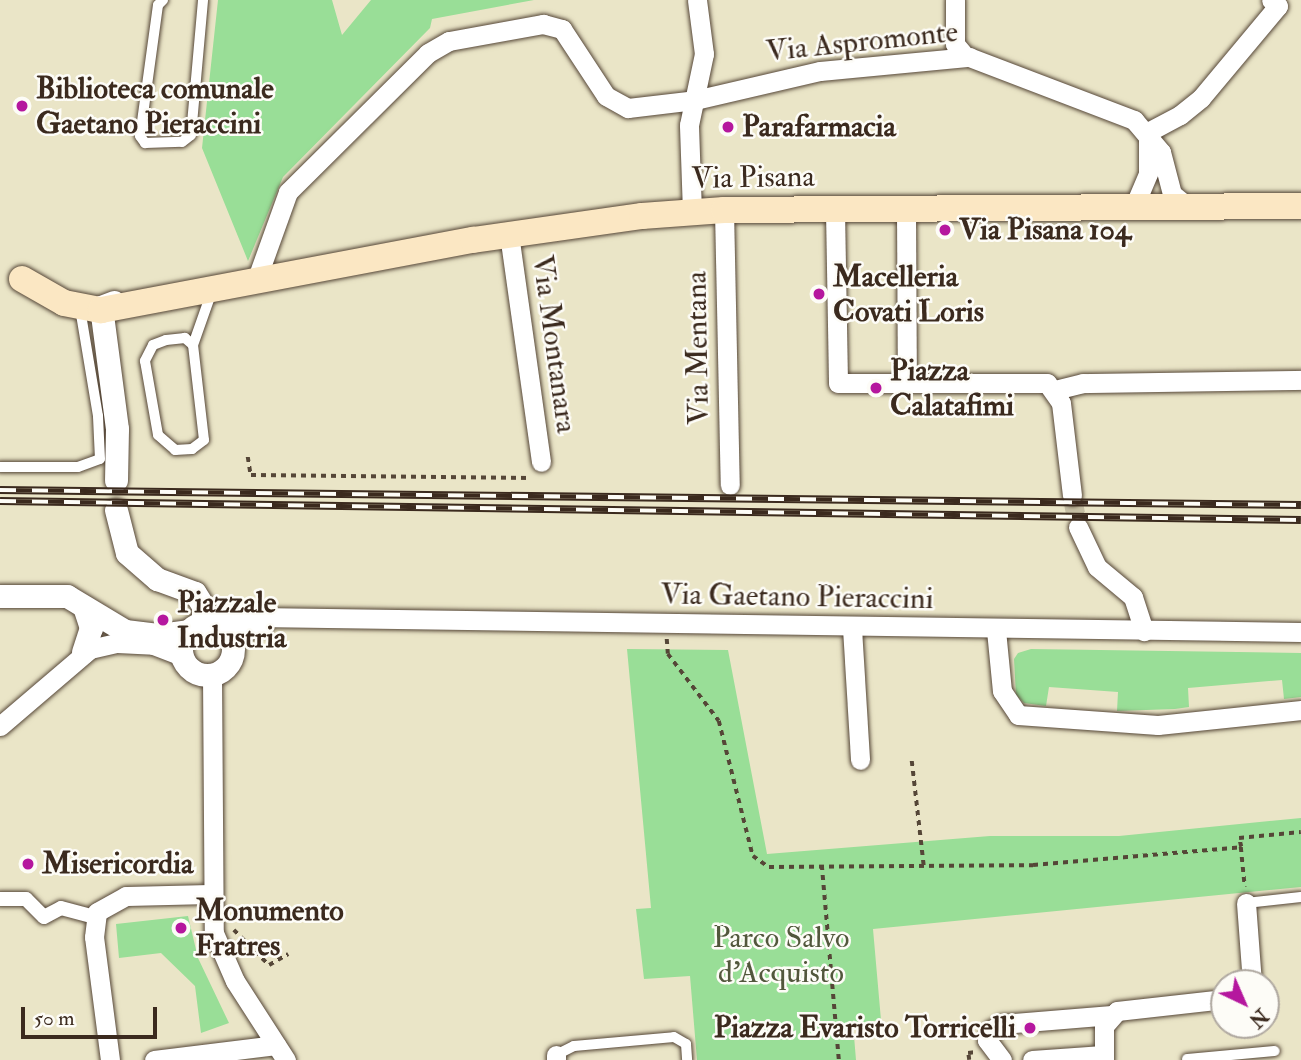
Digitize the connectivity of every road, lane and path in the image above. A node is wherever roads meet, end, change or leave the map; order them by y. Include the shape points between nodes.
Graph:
1 (163, 0) edge
2 (203, 0) edge
3 (697, 0) edge
4 (955, 0) edge
5 (1271, 0) edge
6 (965, 56) junction
7 (695, 100) junction
8 (1147, 132) junction
9 (1301, 206) edge
10 (1133, 208) junction
11 (1189, 208) junction
12 (906, 209) junction
13 (724, 210) junction
14 (835, 210) junction
15 (692, 212) junction
16 (509, 234) junction
17 (11, 275) edge
18 (257, 278) junction
19 (213, 287) junction
20 (155, 291) junction
21 (91, 309) junction
22 (193, 345) junction
23 (1301, 380) edge
24 (908, 382) junction
25 (1055, 390) junction
26 (248, 457) dead end
27 (541, 462) joint
28 (0, 467) edge
29 (116, 480) dead end
30 (730, 485) dead end
31 (1072, 495) tunnel mouth
32 (116, 510) dead end
33 (1078, 527) tunnel mouth
34 (0, 596) edge
35 (84, 607) junction
36 (667, 626) junction
37 (208, 628) junction
38 (852, 628) junction
39 (996, 630) junction
40 (1144, 631) junction
41 (1301, 632) edge
42 (83, 652) junction
43 (181, 656) junction
44 (212, 675) junction
45 (1301, 710) edge
46 (0, 726) edge
47 (860, 760) dead end
48 (912, 761) dead end
49 (1301, 832) edge
50 (1241, 847) junction
51 (822, 865) junction
52 (924, 866) junction
53 (210, 894) junction
54 (1301, 897) edge
55 (0, 899) edge
56 (1246, 903) junction
57 (95, 917) junction
58 (228, 929) dead end
59 (288, 954) dead end
60 (1251, 969) edge
61 (1210, 1000) edge
62 (1112, 1015) junction
63 (1275, 1051) dead end
64 (281, 1053) edge
65 (556, 1057) edge
66 (1104, 1057) edge
67 (1187, 1059) edge
68 (110, 1060) edge
69 (154, 1060) edge
70 (687, 1060) edge
71 (839, 1060) edge
72 (1002, 1060) edge
73 (1032, 1060) edge

1 - 2 lane via 140,136 145,143 182,142 191,135
3 - 7 street via 704,54
4 - 6 street via 955,44
5 - 8 street via 1278,6 1201,98 1180,116
6 - 7 street, Via Aspromonte via 799,74
6 - 8 street, Via Aspromonte via 1116,110
7 - 15 street via 689,132
7 - 18 street, Via Aspromonte via 636,108 616,105 569,37 554,25 444,43 409,71 288,192
8 - 10 street via 1148,173
8 - 11 street, Via Aspromonte via 1160,152 1169,189
9 - 11 main road, Via Pisana
10 - 11 main road, Via Pisana
10 - 12 main road, Via Pisana
12 - 14 main road, Via Pisana
12 - 24 street
13 - 14 main road, Via Pisana
13 - 15 main road, Via Pisana
13 - 30 street, Via Mentana
14 - 24 street via 838,383
15 - 16 main road, Via Pisana
16 - 18 main road, Via Pisana
16 - 27 street, Via Montanara
17 - 20 main road, Via Pisana via 85,293
17 - 21 main road, Via Pisana
18 - 19 main road, Via Pisana
19 - 20 main road, Via Pisana
19 - 21 main road, Via Pisana via 155,303
19 - 22 lane
20 - 21 street
21 - 28 lane via 100,459 79,467
21 - 29 street via 117,429
22 - 22 lane via 185,338 166,340 153,345 145,361 160,440 179,451 196,447 204,436
23 - 25 street via 1083,383
24 - 25 street via 1040,381
25 - 31 street via 1062,409
26 - 27 path via 251,475 544,478
32 - 37 street via 127,553 157,579 195,593
33 - 40 street via 1097,567 1133,597
34 - 35 street via 66,596
35 - 37 street via 125,631 160,635
35 - 42 street via 91,628
36 - 37 street, Via Gaetano Pieraccini via 292,621
36 - 38 street, Via Gaetano Pieraccini
36 - 51 path via 668,653 719,721 753,856 769,867
37 - 43 street
37 - 44 street via 231,660
38 - 39 street, Via Gaetano Pieraccini
38 - 47 street
39 - 40 street, Via Gaetano Pieraccini
39 - 45 street via 1002,691 1018,715 1158,725
40 - 41 street, Via Gaetano Pieraccini
42 - 43 street via 127,643 163,647
42 - 46 street
43 - 44 street via 196,674
44 - 53 street
48 - 52 path
49 - 50 path via 1239,838
50 - 52 path via 1033,865
50 - 56 path
51 - 52 path
51 - 71 path
53 - 57 street via 126,896 106,904
53 - 64 street via 220,952
54 - 56 lane
55 - 57 street via 26,899 44,917 61,908
56 - 60 street
57 - 68 street
58 - 59 path via 245,938 269,965
61 - 62 street via 1129,1008
62 - 66 street via 1103,1030
62 - 72 street via 1002,1024 991,1030 987,1040
63 - 67 lane
64 - 69 street
65 - 70 lane via 574,1046 674,1037 684,1042
66 - 73 street

